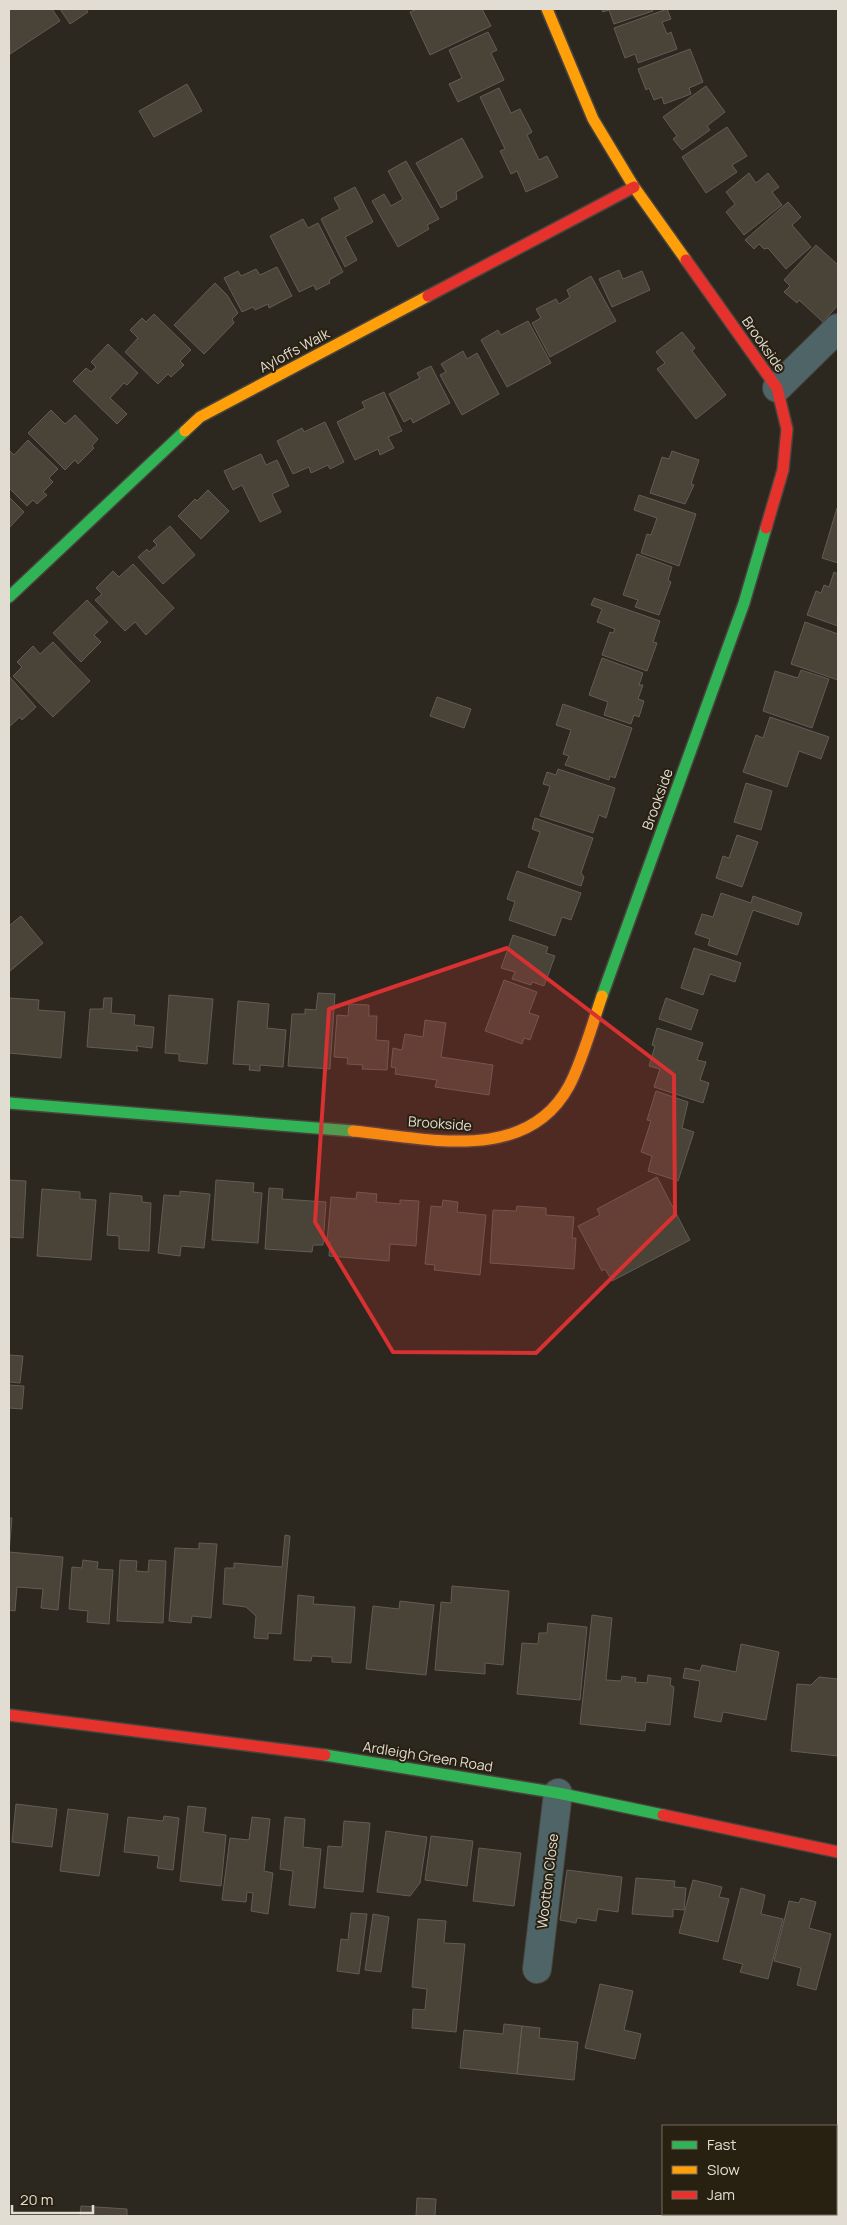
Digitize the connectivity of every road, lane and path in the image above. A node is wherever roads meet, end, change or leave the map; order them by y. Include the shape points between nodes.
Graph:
1 (547, 9) edge
2 (634, 187) junction
3 (838, 328) edge
4 (777, 388) junction
5 (9, 597) edge
6 (9, 1103) edge
7 (9, 1715) edge
8 (558, 1793) junction
9 (838, 1852) edge
10 (537, 1970) dead end

1 - 2 street, Brookside via 593,119
2 - 4 street, Brookside
2 - 5 street, Ayloffs Walk via 200,417
3 - 4 street
4 - 6 street, Brookside via 787,429 783,470 744,603 570,1085 553,1110 529,1126 500,1139 463,1142
7 - 8 street, Ardleigh Green Road via 369,1761
8 - 9 street, Ardleigh Green Road
8 - 10 street, Wootton Close

